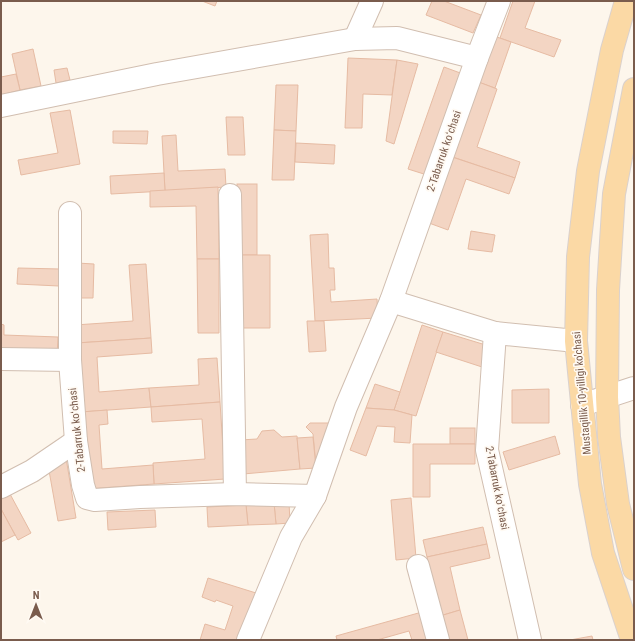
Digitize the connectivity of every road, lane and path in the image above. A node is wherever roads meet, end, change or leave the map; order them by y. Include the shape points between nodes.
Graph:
1 (372, 1) edge
2 (499, 1) edge
3 (626, 1) edge
4 (355, 39) junction
5 (477, 58) junction
6 (634, 89) edge
7 (1, 106) edge
8 (230, 195) dead end
9 (70, 213) dead end
10 (391, 301) junction
11 (495, 333) junction
12 (576, 341) junction
13 (1, 359) edge
14 (70, 360) junction
15 (634, 388) edge
16 (607, 397) junction
17 (582, 405) junction
18 (76, 441) junction
19 (1, 488) edge
20 (235, 494) junction
21 (315, 496) junction
22 (291, 537) junction
23 (418, 566) dead end
24 (634, 569) edge
25 (248, 640) edge
26 (260, 640) edge
27 (438, 640) edge
28 (530, 640) edge
29 (632, 640) edge

1 - 4 street
2 - 5 street, 2-Tabarruk koʻchasi
3 - 12 main road, Mustaqillik 10-yilligi ko'chasi via 612,50 588,171 578,257
4 - 5 street via 397,38
4 - 7 street via 157,74
5 - 10 street, 2-Tabarruk koʻchasi
6 - 16 main road, Mustaqillik 10-yilligi ko'chasi via 614,194 608,290
8 - 20 street
9 - 14 street, 2-Tabarruk koʻchasi
10 - 11 street
10 - 21 street, 2-Tabarruk koʻchasi via 346,407
11 - 12 street
11 - 28 street, 2-Tabarruk koʻchasi via 487,450
12 - 17 main road, Mustaqillik 10-yilligi ko'chasi
13 - 14 street
14 - 18 street, 2-Tabarruk koʻchasi
15 - 16 street
16 - 17 street
16 - 24 main road, Mustaqillik 10-yilligi ko'chasi via 609,437 618,504
17 - 29 main road, Mustaqillik 10-yilligi ko'chasi via 590,484 603,553
18 - 19 street
18 - 20 street, 2-Tabarruk koʻchasi via 87,498 95,500
20 - 21 street, 2-Tabarruk koʻchasi
21 - 22 street, 2-Tabarruk koʻchasi
22 - 25 street, 2-Tabarruk koʻchasi
22 - 26 street via 296,547 293,559
23 - 27 street

